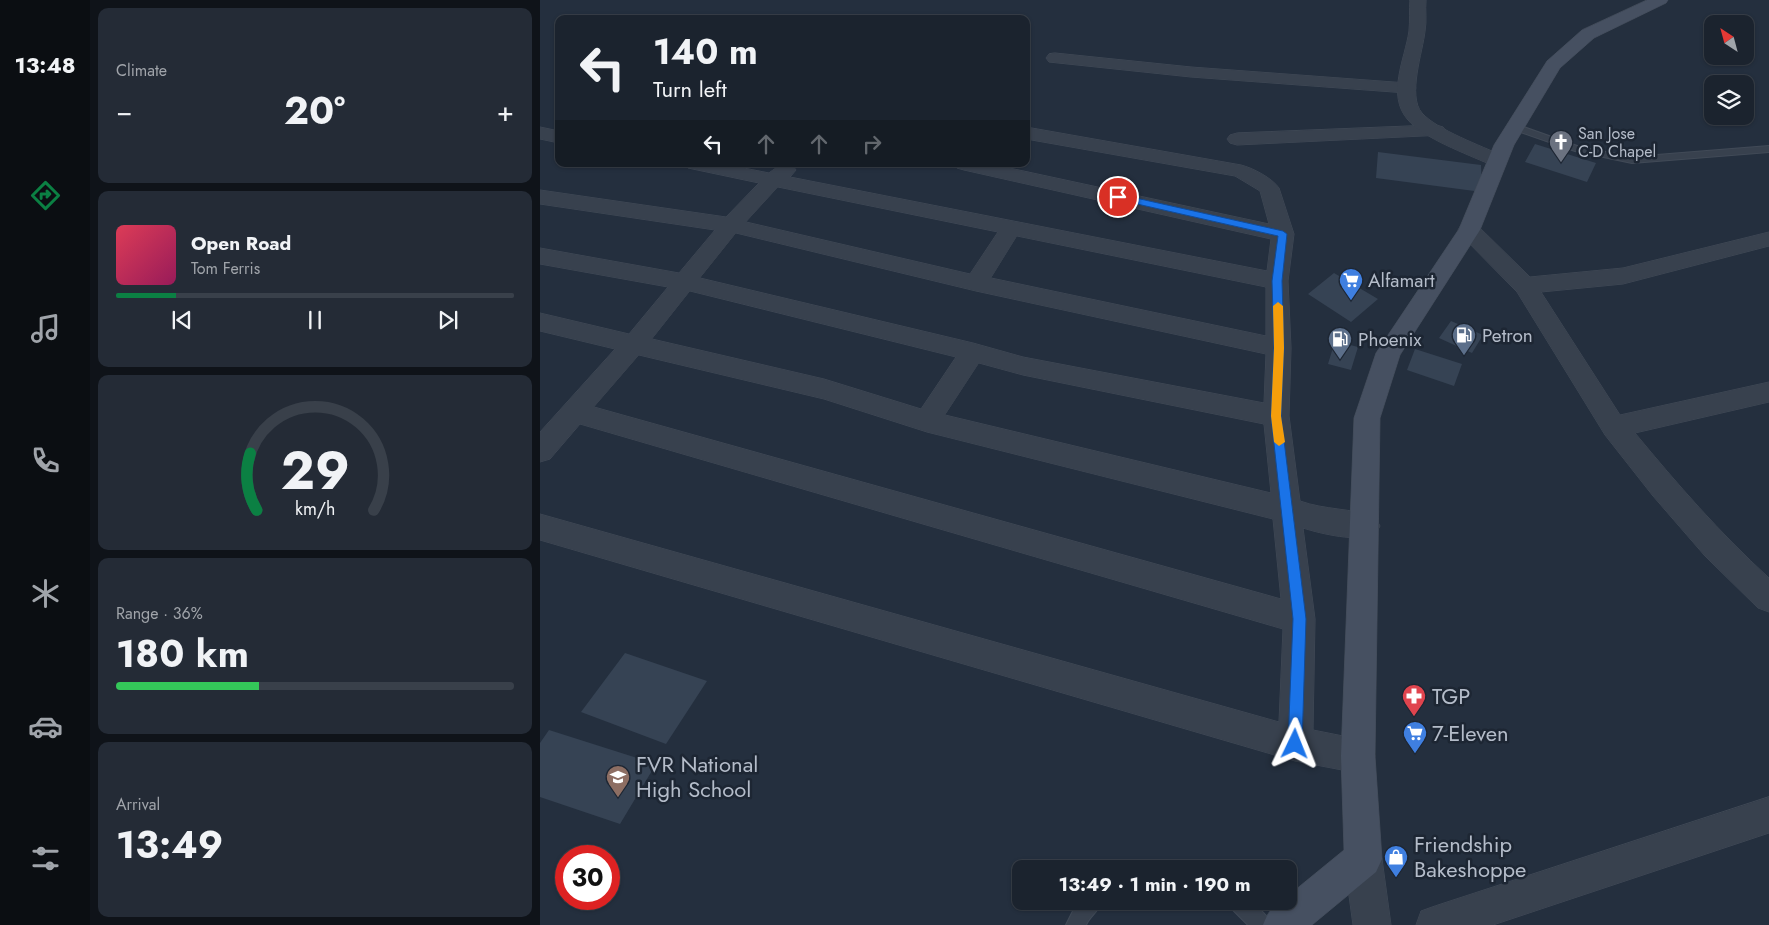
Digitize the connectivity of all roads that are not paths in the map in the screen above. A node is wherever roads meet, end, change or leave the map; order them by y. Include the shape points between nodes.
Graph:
1 (1418, 0) edge
2 (1660, 0) edge
3 (1055, 58) dead end
4 (1406, 88) junction
5 (1515, 127) junction
6 (1436, 131) junction
7 (540, 133) edge
8 (1030, 134) edge
9 (555, 136) edge
10 (1237, 139) dead end
11 (1769, 149) edge
12 (1496, 160) junction
13 (711, 167) edge
14 (789, 167) edge
15 (978, 167) edge
16 (774, 179) junction
17 (540, 196) edge
18 (731, 225) junction
19 (1012, 227) junction
20 (1469, 230) junction
21 (1283, 234) junction
22 (1769, 239) edge
23 (540, 256) edge
24 (1277, 281) junction
25 (684, 282) junction
26 (976, 283) junction
27 (1525, 286) junction
28 (540, 322) edge
29 (635, 343) junction
30 (1279, 348) junction
31 (973, 352) junction
32 (1769, 392) edge
33 (574, 412) junction
34 (1276, 416) junction
35 (927, 421) junction
36 (1614, 427) junction
37 (540, 450) edge
38 (1288, 510) junction
39 (1365, 526) junction
40 (540, 527) edge
41 (1768, 595) edge
42 (1299, 619) junction
43 (1295, 744) junction
44 (1358, 756) junction
45 (1769, 815) edge
46 (1363, 859) junction
47 (1083, 910) edge
48 (1247, 910) edge
49 (1076, 925) edge
50 (1261, 925) edge
51 (1282, 925) edge
52 (1372, 925) edge
53 (1435, 925) edge

1 - 4 street via 1417,30
2 - 5 main road via 1588,34 1553,66
3 - 4 street
4 - 6 street via 1407,105 1415,117
5 - 11 lane via 1578,150 1632,160
5 - 12 main road
6 - 10 street
6 - 12 street
7 - 9 street
8 - 21 street via 1241,171 1269,188
12 - 20 main road
13 - 16 street
14 - 16 street
15 - 21 street
16 - 18 street
16 - 19 street
17 - 18 street
18 - 25 street
18 - 26 street
19 - 24 street
19 - 26 street
20 - 27 street
20 - 39 main road via 1388,353 1367,418
21 - 24 street
22 - 27 street via 1623,276
23 - 25 street
24 - 30 street
25 - 29 street
25 - 31 street
26 - 30 street
27 - 36 street
28 - 29 street
29 - 33 street
29 - 35 street via 824,389
30 - 34 street
31 - 34 street via 1023,366
31 - 35 street
32 - 36 street
33 - 37 street
33 - 42 street
34 - 38 street
35 - 38 street
36 - 41 street via 1715,547
38 - 39 street via 1315,519
38 - 42 street
39 - 44 main road
40 - 43 street
42 - 43 street
43 - 44 street
44 - 46 main road
45 - 53 street
46 - 51 main road
46 - 52 street
47 - 49 lane
48 - 50 lane

